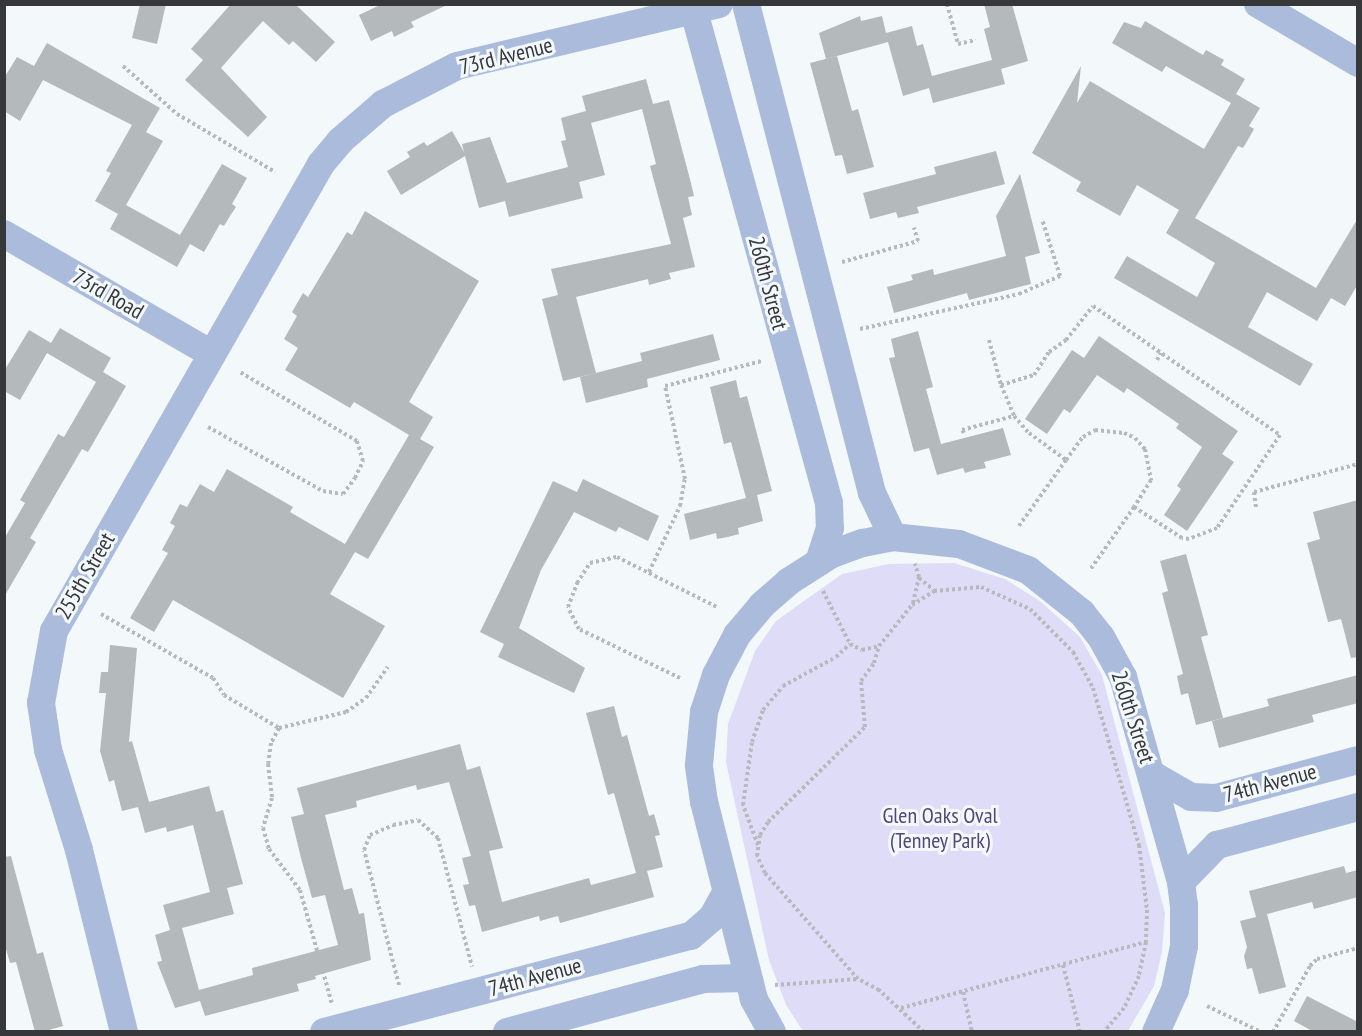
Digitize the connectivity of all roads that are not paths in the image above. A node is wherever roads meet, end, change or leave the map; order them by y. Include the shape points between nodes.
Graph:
1 (746, 4) edge
2 (1258, 4) edge
3 (702, 7) edge
4 (1358, 63) edge
5 (321, 164) joint
6 (4, 234) edge
7 (212, 354) junction
8 (901, 539) junction
9 (816, 565) junction
10 (1358, 760) edge
11 (1151, 774) junction
12 (1358, 807) edge
13 (1181, 882) junction
14 (726, 893) junction
15 (759, 981) junction
16 (124, 1032) edge
17 (324, 1032) edge
18 (507, 1032) edge
19 (772, 1032) edge
20 (1156, 1032) edge

1 - 8 street via 872,493
2 - 4 street
3 - 5 street, 73rd Avenue via 457,66 383,104 340,141
3 - 9 street, 260th Street via 829,503 830,528
5 - 7 street, 255th Street
6 - 7 street, 73rd Road
7 - 16 street, 255th Street via 54,631 41,703 48,750 79,850
8 - 9 street, 260th Street via 863,543
8 - 11 street, 260th Street via 959,544 986,551 1028,570 1082,613 1101,637 1123,677
9 - 14 street, 260th Street via 788,582 762,605 737,635 716,675 704,712 699,765
10 - 11 street, 74th Avenue via 1216,798 1191,797
11 - 13 street, 260th Street
12 - 13 street, 74th Avenue via 1217,845
13 - 20 street, 260th Street via 1184,946 1174,990
14 - 15 street, 260th Street
14 - 17 street, 74th Avenue via 712,918 691,936
15 - 18 street, 74th Avenue via 703,979
15 - 19 street, 260th Street via 754,999

